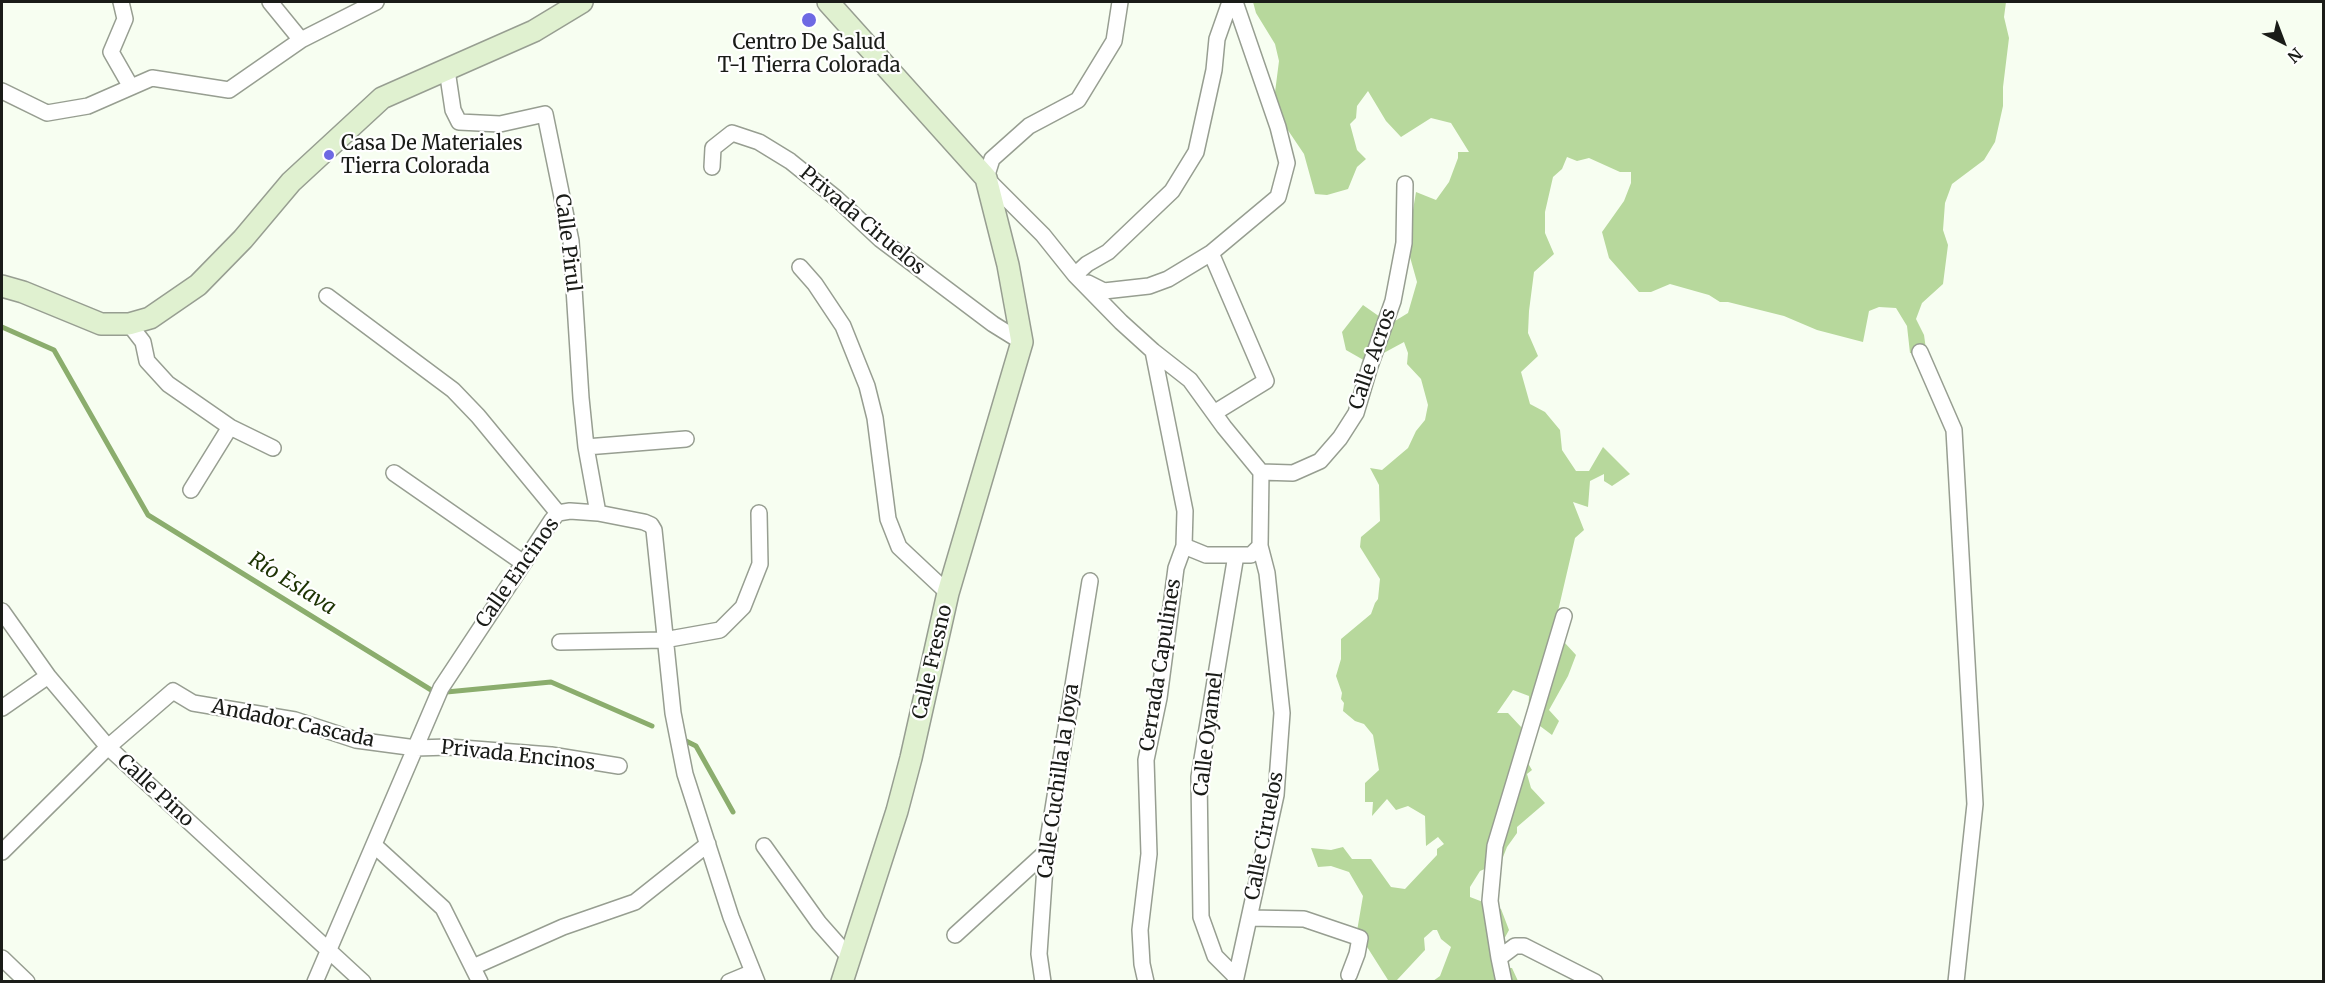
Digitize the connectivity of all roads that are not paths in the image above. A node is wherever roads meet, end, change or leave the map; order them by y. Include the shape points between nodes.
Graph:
1 (121, 2) edge
2 (270, 2) edge
3 (376, 2) edge
4 (582, 2) edge
5 (828, 2) edge
6 (1120, 2) edge
7 (1230, 2) edge
8 (1235, 2) edge
9 (301, 40) junction
10 (447, 69) junction
11 (131, 87) junction
12 (2, 91) edge
13 (712, 167) dead end
14 (986, 178) junction
15 (1405, 184) dead end
16 (1211, 253) junction
17 (800, 267) dead end
18 (1075, 275) junction
19 (2, 286) edge
20 (327, 296) dead end
21 (129, 324) junction
22 (1022, 342) junction
23 (1153, 351) junction
24 (1920, 352) dead end
25 (1214, 413) junction
26 (231, 427) junction
27 (686, 439) dead end
28 (586, 447) junction
29 (273, 448) dead end
30 (1261, 472) junction
31 (394, 473) dead end
32 (191, 490) dead end
33 (558, 513) junction
34 (598, 513) junction
35 (759, 513) dead end
36 (1184, 546) junction
37 (1260, 546) junction
38 (1236, 555) junction
39 (522, 562) junction
40 (1090, 581) dead end
41 (948, 593) junction
42 (2, 611) edge
43 (1564, 616) dead end
44 (664, 640) junction
45 (560, 642) dead end
46 (48, 676) junction
47 (2, 708) edge
48 (108, 747) junction
49 (416, 747) junction
50 (619, 766) dead end
51 (708, 844) junction
52 (374, 845) junction
53 (764, 846) dead end
54 (2, 852) edge
55 (1046, 852) junction
56 (1249, 918) junction
57 (955, 935) dead end
58 (328, 951) junction
59 (2, 958) edge
60 (850, 958) junction
61 (1499, 958) junction
62 (473, 967) junction
63 (1349, 975) dead end
64 (755, 977) edge
65 (1235, 979) edge
66 (27, 981) edge
67 (315, 981) edge
68 (363, 981) edge
69 (480, 981) edge
70 (729, 981) edge
71 (842, 981) edge
72 (1043, 981) edge
73 (1146, 981) edge
74 (1504, 981) edge
75 (1595, 981) edge
76 (1956, 981) edge

1 - 11 street via 125,19 111,52
2 - 9 street
3 - 9 street
4 - 10 street via 534,31
5 - 14 street
6 - 14 street via 1114,40 1078,100 1029,126 992,159
7 - 18 street via 1217,39 1197,152 1172,191 1108,252
8 - 16 street via 1287,164 1278,197
9 - 11 street via 229,90 152,78
10 - 21 street via 382,98 291,182 198,285 150,318
10 - 28 street, Calle Pirul via 453,110 459,122 500,124 545,114 571,241
11 - 12 street via 88,106 47,113
13 - 22 street, Privada Ciruelos via 713,148 732,133 759,142 790,161 880,239
14 - 18 street via 1043,235
14 - 22 street
15 - 30 street, Calle Acros via 1404,243 1394,301 1356,413 1320,461 1293,473
16 - 18 street via 1149,286 1104,291
16 - 25 street via 1266,381
17 - 41 street via 843,326 867,386 888,519 899,547
18 - 23 street
19 - 21 street via 101,324
20 - 33 street via 453,390
21 - 26 street via 141,339 150,366 183,396
22 - 41 street, Calle Fresno
23 - 25 street via 1190,380
23 - 36 street, Cerrada Capulines via 1185,511
24 - 76 street via 1954,430 1975,804
25 - 30 street
26 - 29 street
26 - 32 street
27 - 28 street
28 - 34 street, Calle Pirul
30 - 37 street
31 - 39 street
33 - 34 street, Calle Encinos
33 - 39 street, Calle Encinos
34 - 44 street, Calle Encinos via 644,522 654,530
35 - 44 street via 760,564 743,607 720,630
36 - 38 street via 1206,555
36 - 73 street, Cerrada Capulines via 1176,568 1159,698 1146,760 1149,854 1140,930
37 - 38 street via 1251,555
37 - 56 street, Calle Ciruelos via 1267,573 1282,713 1276,795
38 - 65 street, Calle Oyamel via 1199,777 1201,917 1215,956
39 - 49 street, Calle Encinos via 438,694
40 - 55 street, Calle Cuchilla la Joya
41 - 60 street, Calle Fresno via 908,769
42 - 46 street, Calle Pino
43 - 61 street via 1495,846 1490,901
44 - 45 street
44 - 51 street, Calle Encinos via 685,774
46 - 47 street
46 - 48 street, Calle Pino
48 - 49 street, Andador Cascada via 173,691 193,702 295,720 356,740
48 - 54 street
48 - 58 street, Calle Pino
49 - 50 street, Privada Encinos via 551,755
49 - 52 street, Calle Encinos
51 - 62 street via 635,902 563,927
51 - 64 street, Calle Encinos
52 - 58 street, Calle Encinos
52 - 62 street via 443,908
53 - 60 street via 819,923
55 - 57 street
55 - 72 street, Calle Cuchilla la Joya via 1039,954
56 - 63 street via 1304,919 1360,938
56 - 65 street, Calle Ciruelos
58 - 67 street, Calle Encinos
58 - 68 street, Calle Pino
59 - 66 street
60 - 71 street, Calle Fresno
61 - 74 street
61 - 75 street via 1515,946 1524,946
62 - 69 street
64 - 70 street

